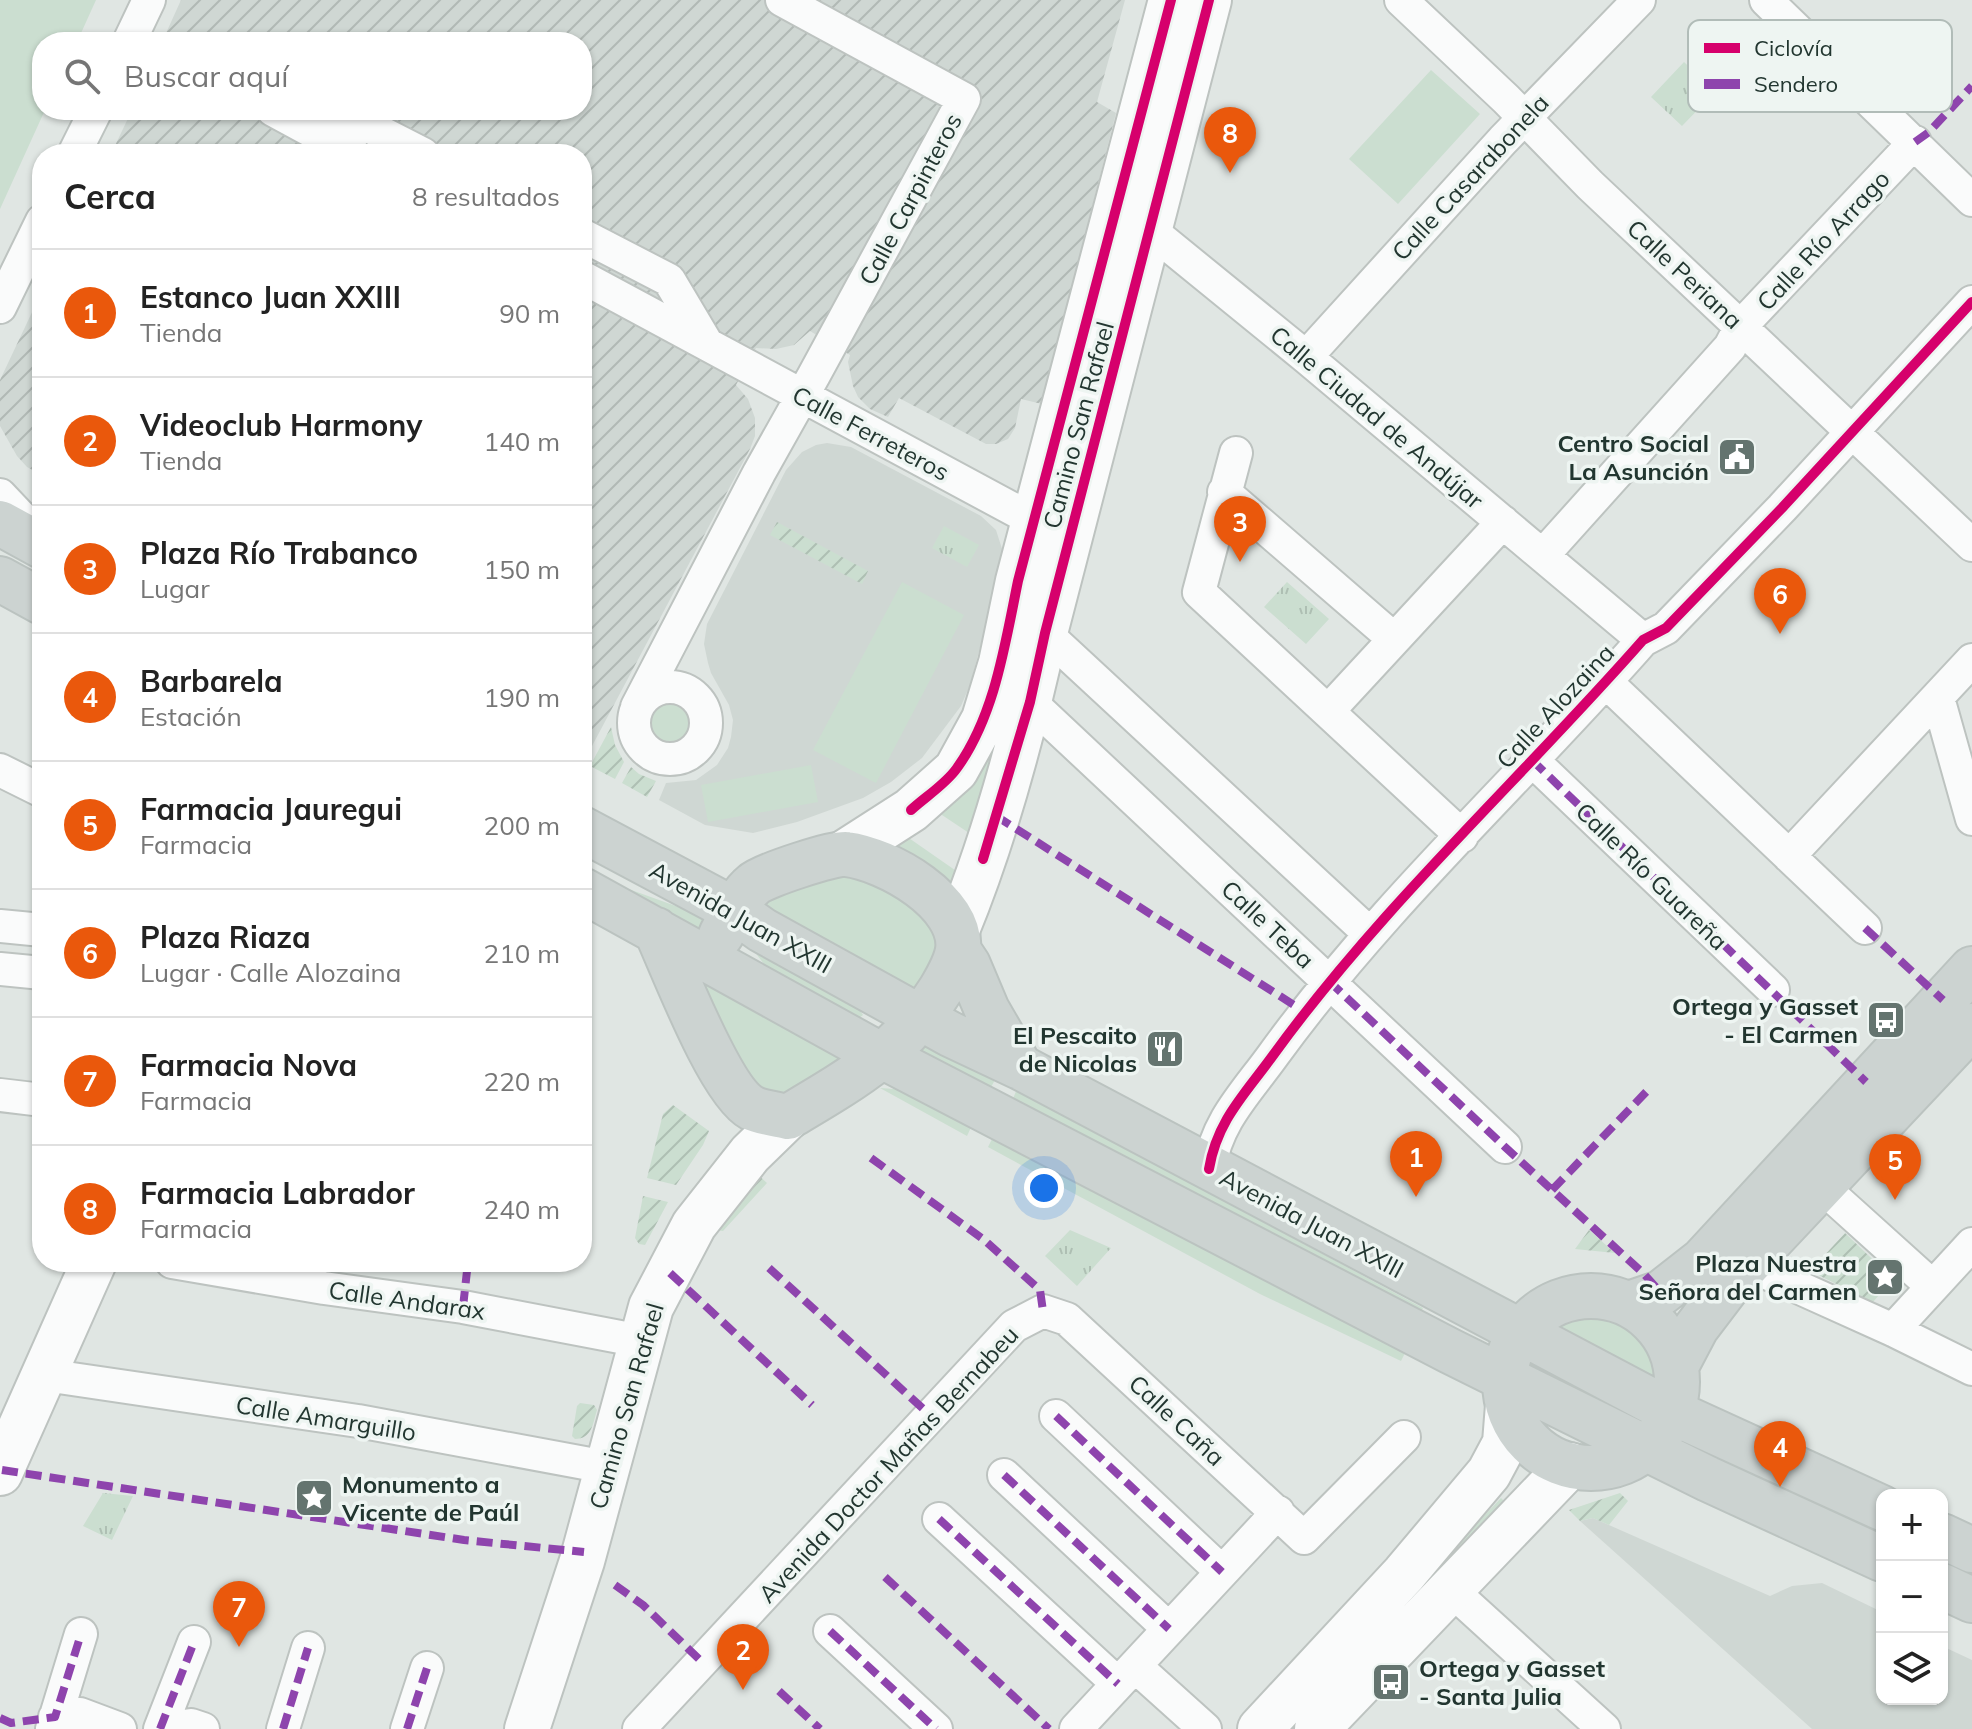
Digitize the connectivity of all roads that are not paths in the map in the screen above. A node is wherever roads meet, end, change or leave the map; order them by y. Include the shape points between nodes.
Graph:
1 (149, 0) edge
2 (782, 0) edge
3 (1171, 0) edge
4 (1209, 0) edge
5 (1401, 0) edge
6 (1639, 0) edge
7 (1766, 0) edge
8 (1787, 20) edge
9 (140, 32) edge
10 (1884, 112) edge
11 (1524, 119) junction
12 (91, 120) edge
13 (291, 120) edge
14 (357, 120) edge
15 (1915, 142) junction
16 (79, 144) edge
17 (336, 144) edge
18 (403, 144) edge
19 (1972, 200) edge
20 (1150, 230) junction
21 (592, 240) edge
22 (32, 241) edge
23 (1105, 252) junction
24 (592, 282) edge
25 (1972, 302) edge
26 (0, 307) edge
27 (1741, 326) junction
28 (707, 344) junction
29 (1306, 357) junction
30 (802, 396) junction
31 (1851, 432) junction
32 (1236, 453) dead end
33 (1224, 492) junction
34 (0, 495) edge
35 (1035, 521) junction
36 (1503, 522) junction
37 (0, 523) edge
38 (32, 529) edge
39 (32, 541) edge
40 (1972, 545) edge
41 (1543, 555) junction
42 (0, 579) edge
43 (32, 597) edge
44 (1045, 633) junction
45 (1394, 639) junction
46 (1643, 640) junction
47 (670, 647) junction
48 (1972, 660) edge
49 (1606, 682) junction
50 (687, 691) junction
51 (1938, 698) junction
52 (1030, 702) junction
53 (637, 707) junction
54 (1329, 710) junction
55 (1532, 760) junction
56 (0, 770) edge
57 (32, 786) edge
58 (0, 788) edge
59 (32, 790) edge
60 (1972, 819) edge
61 (592, 834) edge
62 (1462, 836) junction
63 (844, 853) junction
64 (1789, 856) junction
65 (592, 895) edge
66 (734, 910) junction
67 (0, 926) edge
68 (1865, 928) dead end
69 (32, 929) edge
70 (656, 930) junction
71 (1370, 934) junction
72 (957, 940) junction
73 (708, 958) junction
74 (0, 969) edge
75 (1972, 969) edge
76 (32, 971) edge
77 (1329, 981) junction
78 (1773, 990) dead end
79 (922, 1018) junction
80 (1972, 1026) edge
81 (882, 1056) junction
82 (1020, 1067) junction
83 (0, 1095) edge
84 (32, 1099) edge
85 (788, 1117) junction
86 (1505, 1147) dead end
87 (1209, 1169) junction
88 (1821, 1186) junction
89 (1972, 1244) edge
90 (1749, 1265) junction
91 (90, 1272) edge
92 (230, 1272) edge
93 (1932, 1286) junction
94 (1629, 1304) junction
95 (1043, 1311) joint
96 (1893, 1330) junction
97 (1522, 1331) junction
98 (641, 1341) junction
99 (1676, 1366) junction
100 (1972, 1369) edge
101 (45, 1375) junction
102 (1506, 1391) junction
103 (1672, 1412) junction
104 (1056, 1416) dead end
105 (1404, 1437) dead end
106 (1647, 1448) junction
107 (1570, 1465) junction
108 (606, 1467) junction
109 (0, 1473) edge
110 (1004, 1475) dead end
111 (1876, 1505) edge
112 (1278, 1512) junction
113 (939, 1519) dead end
114 (1948, 1539) edge
115 (1972, 1550) edge
116 (1876, 1556) edge
117 (1222, 1572) junction
118 (1450, 1589) junction
119 (1948, 1589) edge
120 (1972, 1600) edge
121 (1169, 1629) junction
122 (830, 1631) dead end
123 (81, 1634) dead end
124 (194, 1642) dead end
125 (308, 1648) dead end
126 (427, 1668) dead end
127 (1126, 1675) junction
128 (53, 1723) edge
129 (120, 1729) edge
130 (162, 1729) edge
131 (203, 1729) edge
132 (283, 1729) edge
133 (407, 1729) edge
134 (527, 1729) edge
135 (639, 1729) edge
136 (936, 1729) edge
137 (1076, 1729) edge
138 (1205, 1729) edge
139 (1260, 1729) edge
140 (1317, 1729) edge
141 (1604, 1729) edge

1 - 9 street
2 - 30 street, Calle Carpinteros via 964,99
3 - 23 main road, Camino San Rafael
4 - 20 main road, Camino San Rafael
5 - 11 street, Calle Periana
6 - 11 street, Calle Casarabonela
7 - 8 street
10 - 15 street
11 - 27 street, Calle Periana
11 - 29 street, Calle Casarabonela
12 - 16 street
13 - 17 street
14 - 18 street
15 - 19 street
15 - 27 street, Calle Río Arrago
20 - 23 street via 1126,233
20 - 29 street, Calle Ciudad de Andújar
20 - 44 main road, Camino San Rafael
21 - 28 street via 669,280
22 - 26 street
23 - 35 main road, Camino San Rafael
24 - 28 street, Calle Ferreteros
25 - 31 street, Calle Alozaina
27 - 31 street, Calle Periana
27 - 41 street, Calle Río Arrago via 1730,347
28 - 30 street, Calle Ferreteros
29 - 36 street, Calle Ciudad de Andújar
30 - 35 street, Calle Ferreteros
30 - 47 street
31 - 40 street, Calle Periana
31 - 46 street, Calle Alozaina via 1666,628
32 - 33 street
33 - 45 street
33 - 54 street via 1199,592
34 - 38 street
35 - 63 main road, Camino San Rafael via 984,719 956,770 911,810
36 - 41 street, Calle Ciudad de Andújar
36 - 45 street
37 - 39 main road
41 - 46 street, Calle Ciudad de Andújar
42 - 43 main road
44 - 52 main road, Camino San Rafael
44 - 71 street
45 - 54 street
46 - 49 street, Calle Alozaina
47 - 50 street
47 - 53 street
48 - 51 street
49 - 55 street, Calle Alozaina
49 - 64 street
50 - 53 street via 662,688
50 - 53 street via 701,704 707,722 703,740 682,758 663,760 640,743 634,731
51 - 60 street
51 - 64 street
52 - 72 main road, Camino San Rafael
52 - 77 street, Calle Teba
54 - 62 street
55 - 62 street, Calle Alozaina
55 - 78 street, Calle Río Guareña
56 - 57 street
58 - 59 street
61 - 66 main road, Avenida Juan XXIII
62 - 71 street, Calle Alozaina
63 - 66 main road via 754,883
63 - 72 main road via 909,877 933,896
64 - 68 street
65 - 70 main road, Avenida Juan XXIII
66 - 73 main road
66 - 79 main road, Avenida Juan XXIII
67 - 69 street
70 - 73 main road, Avenida Juan XXIII
70 - 85 main road via 726,1079 751,1107
71 - 77 street, Calle Alozaina
72 - 79 main road via 950,974
72 - 82 main road via 987,1010
73 - 81 main road, Avenida Juan XXIII
74 - 76 street
75 - 94 main road via 1703,1260 1661,1293
77 - 86 street, Calle Teba
77 - 87 street, Calle Alozaina via 1224,1122
79 - 81 main road
79 - 82 main road, Avenida Juan XXIII
80 - 88 main road
81 - 85 main road
81 - 102 main road, Avenida Juan XXIII
82 - 87 main road, Avenida Juan XXIII
83 - 84 street
85 - 98 main road, Camino San Rafael via 750,1154 694,1225 651,1307
87 - 97 main road, Avenida Juan XXIII
88 - 90 main road
88 - 93 street
89 - 93 street
90 - 96 street
90 - 99 main road via 1696,1328
91 - 101 main road
92 - 98 street, Calle Andarax via 463,1307
93 - 96 street
94 - 97 main road via 1591,1295 1552,1305
94 - 99 main road via 1660,1329
95 - 112 street, Calle Caña via 1067,1319
95 - 135 street, Avenida Doctor Mañas Bernabeu via 1014,1326
96 - 100 street
97 - 102 main road via 1510,1353
97 - 103 main road, Avenida Juan XXIII
98 - 108 main road, Camino San Rafael
99 - 103 main road
101 - 108 street, Calle Amarguillo via 358,1421
101 - 109 main road
102 - 106 main road, Avenida Juan XXIII
102 - 107 main road via 1517,1426 1531,1443
102 - 139 main road via 1505,1443 1489,1473
103 - 106 main road
103 - 111 main road, Avenida Juan XXIII
104 - 117 street
105 - 112 street, Calle Caña via 1304,1538
106 - 107 main road via 1623,1462 1597,1468
106 - 116 main road, Avenida Juan XXIII
107 - 118 main road
108 - 134 main road, Camino San Rafael via 582,1561
110 - 121 street
112 - 117 street
113 - 127 street
114 - 115 main road
117 - 121 street
118 - 140 main road
118 - 141 street
119 - 120 main road
121 - 127 street
122 - 136 street
123 - 128 street
124 - 130 street
125 - 132 street
126 - 133 street
127 - 137 street
127 - 138 street
128 - 129 street via 80,1714
130 - 131 street

